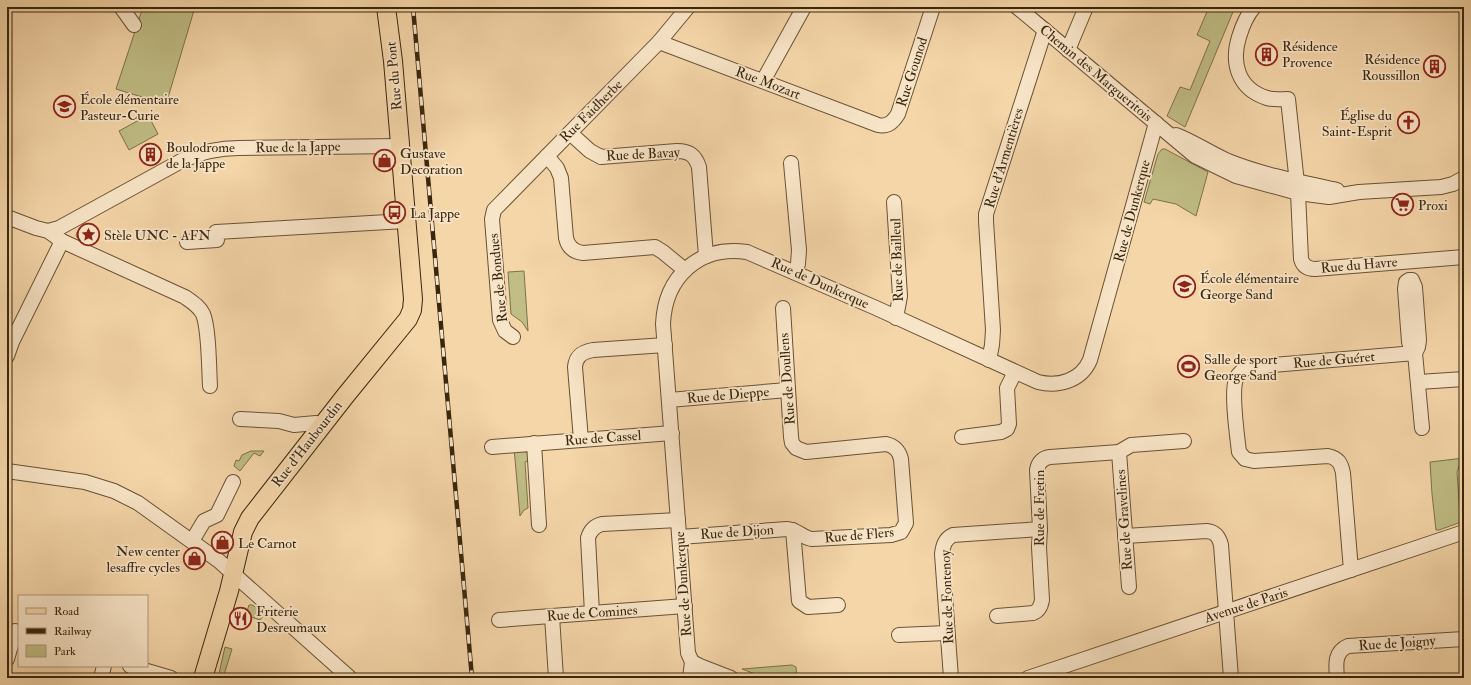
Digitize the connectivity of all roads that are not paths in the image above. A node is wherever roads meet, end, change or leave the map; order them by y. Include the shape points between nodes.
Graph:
1 (121, 7) edge
2 (386, 7) edge
3 (688, 7) edge
4 (804, 7) edge
5 (933, 7) edge
6 (1017, 7) edge
7 (1086, 7) edge
8 (1254, 7) edge
9 (134, 25) dead end
10 (1045, 30) junction
11 (659, 42) junction
12 (1068, 50) junction
13 (763, 81) junction
14 (878, 125) joint
15 (1161, 128) junction
16 (570, 133) junction
17 (400, 146) junction
18 (547, 156) junction
19 (791, 163) dead end
20 (1464, 178) edge
21 (1297, 187) junction
22 (894, 202) dead end
23 (492, 214) joint
24 (7, 217) edge
25 (405, 221) junction
26 (48, 231) junction
27 (62, 241) junction
28 (187, 242) dead end
29 (706, 256) junction
30 (1464, 257) edge
31 (685, 270) junction
32 (795, 272) junction
33 (783, 308) dead end
34 (896, 318) junction
35 (513, 337) dead end
36 (665, 345) junction
37 (7, 356) edge
38 (989, 360) junction
39 (1015, 372) junction
40 (1464, 379) edge
41 (1419, 382) junction
42 (210, 386) dead end
43 (787, 390) junction
44 (669, 400) junction
45 (240, 419) dead end
46 (322, 425) junction
47 (1422, 428) dead end
48 (672, 433) junction
49 (962, 437) dead end
50 (581, 440) junction
51 (1184, 441) dead end
52 (534, 443) junction
53 (492, 446) dead end
54 (1118, 452) junction
55 (901, 459) joint
56 (7, 471) edge
57 (233, 482) dead end
58 (678, 520) junction
59 (539, 525) dead end
60 (1040, 529) junction
61 (794, 530) junction
62 (1464, 532) edge
63 (1125, 536) junction
64 (680, 537) junction
65 (192, 541) junction
66 (1351, 570) junction
67 (233, 573) junction
68 (1129, 587) dead end
69 (838, 605) dead end
70 (685, 606) junction
71 (1225, 612) junction
72 (592, 613) junction
73 (552, 616) junction
74 (996, 616) dead end
75 (499, 620) dead end
76 (14, 631) edge
77 (948, 633) junction
78 (899, 635) dead end
79 (1464, 638) edge
80 (7, 659) edge
81 (692, 662) junction
82 (104, 667) edge
83 (133, 667) edge
84 (101, 678) edge
85 (171, 678) edge
86 (203, 678) edge
87 (350, 678) edge
88 (556, 678) edge
89 (690, 678) edge
90 (732, 678) edge
91 (951, 678) edge
92 (1028, 678) edge
93 (1231, 678) edge
94 (1337, 678) edge

1 - 9 street
2 - 17 main road, Rue du Pont via 391,36
3 - 11 street, Rue Faidherbe
4 - 13 street
5 - 14 street, Rue Gounod via 898,114 890,124
6 - 10 street, Chemin des Margueritois
7 - 12 street
8 - 21 street via 1242,28 1236,48 1236,66 1243,81 1259,95 1288,99
10 - 12 street, Chemin des Margueritois
10 - 38 street, Rue d'Armentières via 986,214 993,330
11 - 13 street, Rue Mozart
11 - 16 street, Rue Faidherbe
12 - 15 street, Chemin des Margueritois
13 - 14 street, Rue Mozart
15 - 21 street, Chemin des Margueritois via 1195,156 1236,176
15 - 39 street, Rue de Dunkerque via 1088,365 1078,376 1060,383 1044,384
16 - 18 street, Rue Faidherbe
16 - 29 street, Rue de Bavay via 601,157 677,151 692,154 699,167
17 - 25 main road, Rue d'Haubourdin
17 - 26 street, Rue de la Jappe via 213,150 189,158 59,228
18 - 23 street, Rue Faidherbe
18 - 31 street via 561,178 566,238 572,249 583,253 655,247
19 - 32 street via 799,250
20 - 21 street, Chemin des Margueritois via 1441,187 1329,197
21 - 30 street, Rue du Havre via 1302,259 1304,265 1309,268
22 - 34 street, Rue de Bailleul via 900,296
23 - 35 street, Rue de Bondues via 501,323 505,332
24 - 26 street
25 - 28 street via 216,232 217,240
25 - 46 main road, Rue d'Haubourdin via 413,299 411,315
26 - 27 street
27 - 37 street
27 - 42 street via 185,297 197,306 203,315 205,325
29 - 31 street, Rue de Dunkerque
29 - 32 street, Rue de Dunkerque via 721,251 747,252
31 - 36 street, Rue de Dunkerque via 672,287 666,301 663,324
32 - 34 street, Rue de Dunkerque
33 - 43 street, Rue de Doullens
34 - 38 street, Rue de Dunkerque
36 - 44 street, Rue de Dunkerque
36 - 50 street via 593,350 578,357 575,366
38 - 39 street, Rue de Dunkerque
39 - 49 street via 1007,388 1007,429
40 - 41 street
41 - 47 street
41 - 66 street, Rue de Guéret via 1416,353 1250,367 1240,372 1235,383 1240,456 1254,461 1328,456 1339,461 1343,473
43 - 44 street, Rue de Dieppe
43 - 55 street, Rue de Doullens via 791,437 796,448 806,452 886,444 897,450
44 - 48 street, Rue de Dunkerque
45 - 46 street via 279,421 294,425
46 - 67 main road, Rue d'Haubourdin via 250,518 243,532
48 - 50 street, Rue de Cassel
48 - 58 street, Rue de Dunkerque
50 - 52 street, Rue de Cassel
51 - 54 street, Rue de Fretin via 1132,445
52 - 53 street, Rue de Cassel
52 - 59 street
54 - 60 street, Rue de Fretin via 1050,457 1040,462 1036,470
54 - 63 street, Rue de Gravelines
55 - 61 street, Rue de Flers via 906,524 901,532 891,535 812,539
56 - 65 street via 85,482 114,491 138,503
57 - 65 street via 217,515 204,521
58 - 64 street, Rue de Dunkerque
58 - 72 street via 602,524 592,530 588,538
60 - 74 street, Rue de Fretin via 1038,543 1041,605 1033,613
60 - 77 street, Rue de Fontenoy via 953,535 946,541 942,554
61 - 64 street, Rue de Dijon
61 - 69 street via 799,601 808,607
62 - 66 street, Avenue de Paris
63 - 68 street, Rue de Gravelines
63 - 71 street via 1213,532 1221,545
64 - 70 street, Rue de Dunkerque
65 - 67 street
66 - 71 street, Avenue de Paris
67 - 86 main road, Rue d'Haubourdin
67 - 87 street
70 - 72 street, Rue de Comines
70 - 81 street, Rue de Dunkerque via 688,653
71 - 92 street, Avenue de Paris
71 - 93 street
72 - 73 street, Rue de Comines
73 - 75 street, Rue de Comines
73 - 88 street
76 - 80 street
77 - 78 street
77 - 91 street, Rue de Fontenoy
79 - 94 street, Rue de Joigny via 1348,646 1339,652 1336,659
81 - 89 street
81 - 90 street
82 - 84 street
83 - 85 street

